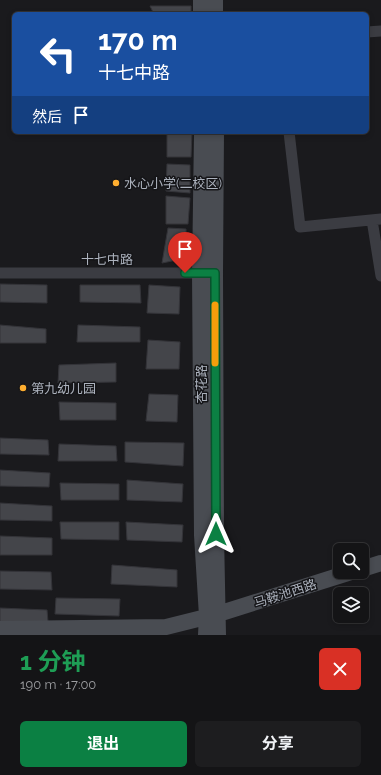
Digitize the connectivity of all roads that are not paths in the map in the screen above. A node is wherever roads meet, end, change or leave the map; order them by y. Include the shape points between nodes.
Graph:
1 (201, 0) edge
2 (215, 0) edge
3 (201, 12) edge
4 (215, 12) edge
5 (369, 32) edge
6 (381, 32) edge
7 (202, 134) edge
8 (216, 134) edge
9 (289, 134) edge
10 (376, 220) edge
11 (0, 273) edge
12 (207, 273) junction
13 (381, 276) edge
14 (381, 562) edge
15 (369, 566) edge
16 (333, 578) edge
17 (213, 615) junction
18 (0, 629) edge
19 (206, 635) edge
20 (218, 635) edge

1 - 3 main road
2 - 4 main road
5 - 6 street
7 - 12 main road, 杏花路
8 - 12 main road, 杏花路
9 - 10 street via 300,227
10 - 13 street
11 - 12 street, 十七中路
12 - 17 main road, 杏花路 via 216,526
14 - 15 main road
16 - 17 main road, 马鞍池西路
17 - 18 main road, 马鞍池西路 via 166,627
17 - 19 main road
17 - 20 main road, 杏花路

